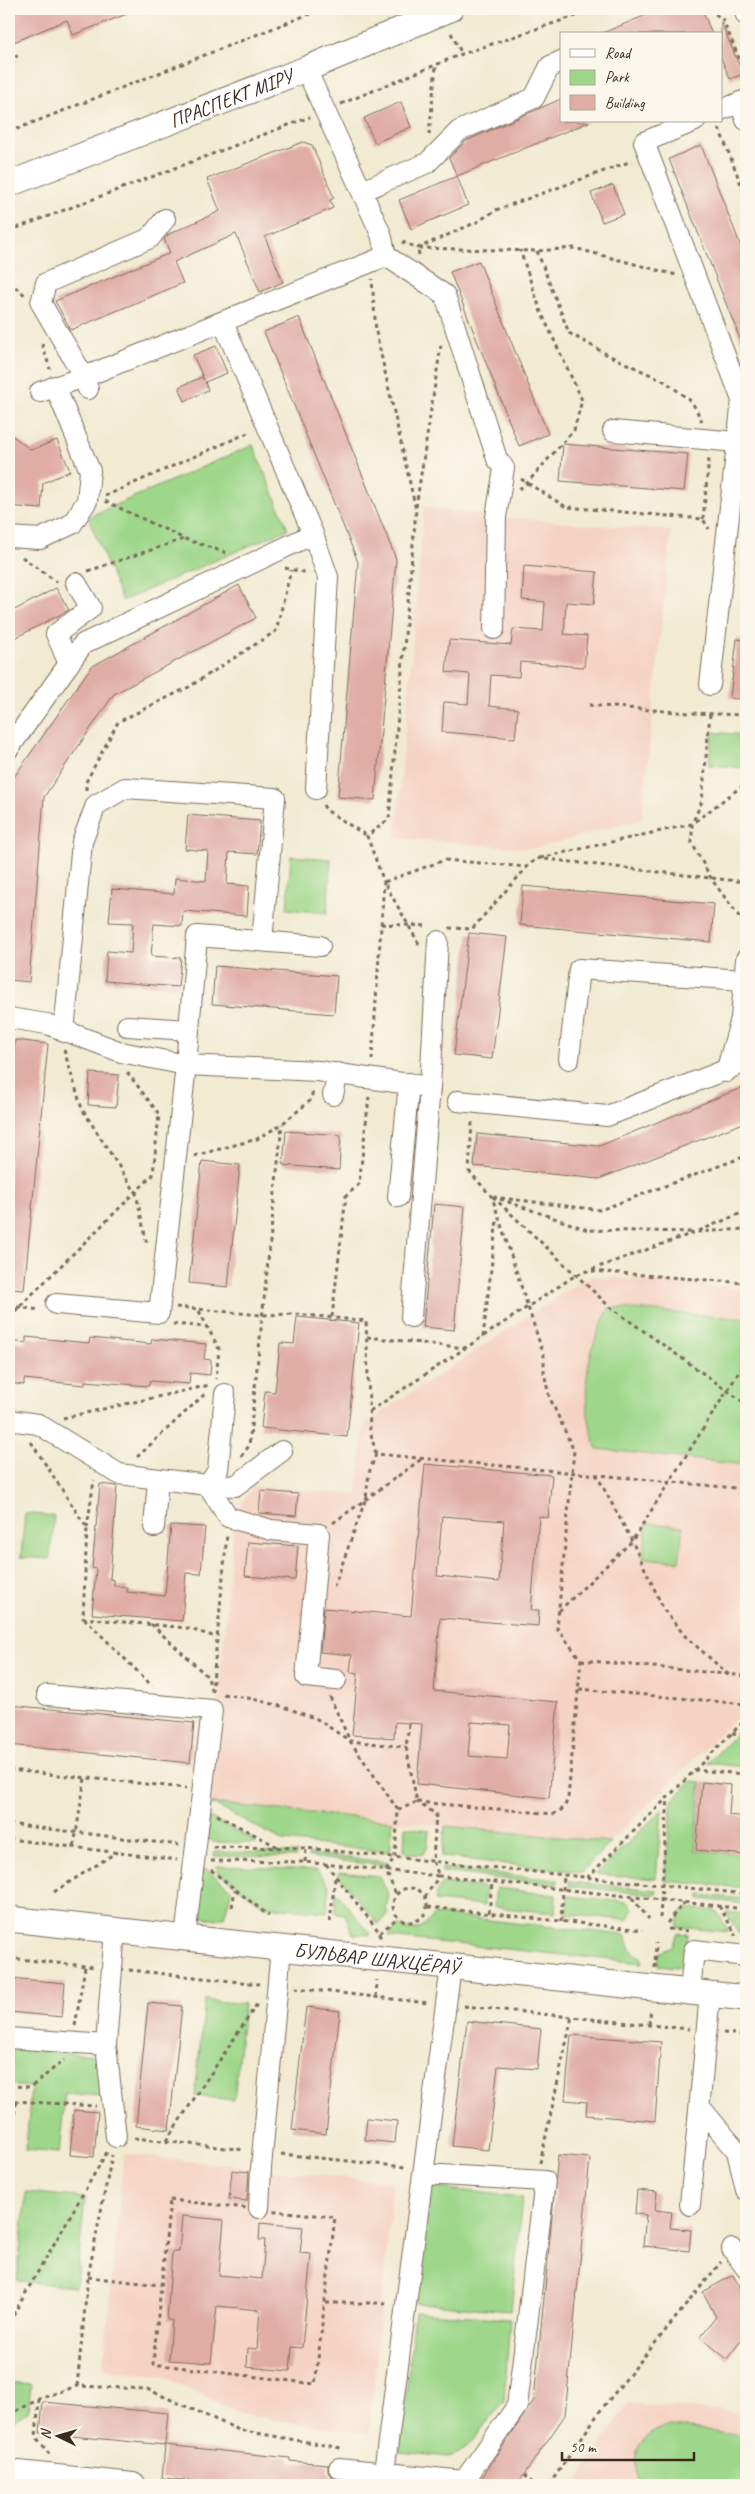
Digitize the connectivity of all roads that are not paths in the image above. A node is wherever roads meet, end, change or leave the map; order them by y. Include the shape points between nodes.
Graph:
1 (744, 9) edge
2 (746, 14) edge
3 (450, 21) edge
4 (560, 61) edge
5 (306, 69) junction
6 (744, 107) edge
7 (722, 110) edge
8 (702, 126) edge
9 (9, 184) edge
10 (362, 191) junction
11 (165, 219) dead end
12 (379, 259) junction
13 (223, 322) junction
14 (86, 383) junction
15 (613, 431) dead end
16 (737, 442) junction
17 (313, 534) junction
18 (12, 545) edge
19 (73, 580) road end
20 (494, 628) dead end
21 (69, 664) junction
22 (710, 685) dead end
23 (9, 748) edge
24 (316, 789) road end
25 (439, 932) road end
26 (262, 941) junction
27 (320, 946) dead end
28 (746, 959) edge
29 (744, 980) junction
30 (9, 1018) edge
31 (127, 1026) dead end
32 (189, 1030) junction
33 (63, 1037) junction
34 (569, 1059) dead end
35 (746, 1062) edge
36 (186, 1065) junction
37 (726, 1072) junction
38 (338, 1073) junction
39 (409, 1083) junction
40 (430, 1087) junction
41 (333, 1095) dead end
42 (458, 1101) road end
43 (398, 1197) dead end
44 (56, 1304) road end
45 (411, 1317) dead end
46 (220, 1389) road end
47 (22, 1422) edge
48 (282, 1451) dead end
49 (158, 1480) junction
50 (208, 1485) junction
51 (154, 1527) dead end
52 (329, 1679) road end
53 (47, 1695) dead end
54 (9, 1919) edge
55 (115, 1930) junction
56 (185, 1938) junction
57 (281, 1948) junction
58 (740, 1955) edge
59 (451, 1967) junction
60 (700, 1993) junction
61 (746, 1998) edge
62 (9, 2038) edge
63 (106, 2045) junction
64 (700, 2107) junction
65 (115, 2128) road end
66 (423, 2174) junction
67 (746, 2190) edge
68 (690, 2205) dead end
69 (259, 2208) road end
70 (732, 2249) road end
71 (746, 2268) edge
72 (342, 2458) road end
73 (9, 2470) edge
74 (384, 2472) junction
75 (463, 2483) edge
76 (136, 2485) edge

1 - 2 lane
3 - 5 main road, ПРАСПЕКТ МІРУ
4 - 10 lane via 550,66 534,98 459,131 427,163
5 - 9 main road, ПРАСПЕКТ МІРУ
5 - 10 lane
6 - 7 lane
8 - 16 lane via 644,142 742,400
10 - 12 lane via 381,234
11 - 14 lane via 150,238 46,283 41,303
12 - 13 lane
12 - 20 lane via 421,279 445,295 497,459 504,468 498,504
13 - 14 lane
13 - 17 lane
14 - 18 lane via 48,389 90,471 87,502 72,524 40,539
15 - 16 lane
16 - 22 lane
17 - 21 lane via 83,644
17 - 24 lane via 328,577
19 - 21 lane via 91,608 56,634
21 - 23 lane
25 - 40 lane
26 - 27 lane
26 - 32 lane via 198,936
26 - 33 lane via 276,798 125,788 96,805 82,842
28 - 29 lane
29 - 34 lane via 579,969
29 - 37 lane via 741,1019
30 - 33 lane via 47,1024
31 - 32 lane
32 - 36 lane
33 - 36 lane
35 - 37 lane
36 - 38 lane
36 - 44 lane via 158,1313
37 - 42 lane via 607,1116
38 - 39 lane
38 - 41 lane
39 - 40 lane
39 - 43 lane
40 - 45 lane
46 - 50 lane via 218,1470
47 - 49 lane via 119,1474
48 - 50 lane via 235,1486
49 - 50 lane
49 - 51 lane
50 - 52 lane via 228,1517 271,1530 319,1534 306,1677
53 - 56 lane via 176,1708 207,1701 212,1710 199,1856
54 - 55 main road, БУЛЬВАР ШАХЦЁРАЎ
55 - 56 main road, БУЛЬВАР ШАХЦЁРАЎ
55 - 63 lane
56 - 57 main road, БУЛЬВАР ШАХЦЁРАЎ
57 - 59 main road, БУЛЬВАР ШАХЦЁРАЎ
57 - 69 lane via 274,1986
58 - 60 lane via 694,1950
59 - 60 main road, БУЛЬВАР ШАХЦЁРАЎ
59 - 66 lane
60 - 61 main road, БУЛЬВАР ШАХЦЁРАЎ
60 - 64 lane via 706,2031
62 - 63 lane
63 - 65 lane
64 - 67 lane via 737,2151
64 - 68 lane
66 - 74 lane
66 - 75 lane via 545,2181 517,2406
70 - 71 lane
72 - 74 lane
73 - 76 lane
74 - 75 lane

